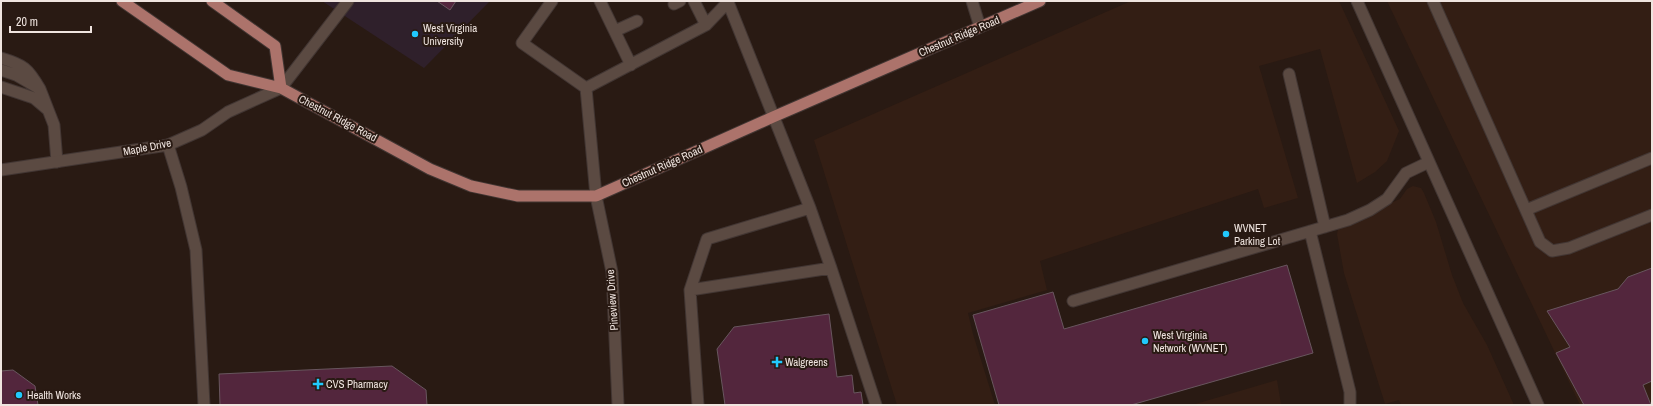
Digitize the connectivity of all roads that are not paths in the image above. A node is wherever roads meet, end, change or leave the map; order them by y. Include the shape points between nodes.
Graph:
1 (122, 1) edge
2 (212, 1) edge
3 (348, 1) edge
4 (552, 1) edge
5 (694, 1) edge
6 (972, 1) edge
7 (1040, 1) edge
8 (1356, 1) edge
9 (1433, 1) edge
10 (602, 2) edge
11 (729, 2) edge
12 (637, 21) dead end
13 (706, 25) junction
14 (980, 26) junction
15 (615, 31) junction
16 (1, 58) edge
17 (631, 65) junction
18 (1, 70) edge
19 (1288, 74) dead end
20 (1, 87) edge
21 (281, 88) junction
22 (586, 88) junction
23 (40, 89) junction
24 (48, 110) junction
25 (773, 117) junction
26 (168, 145) junction
27 (1652, 158) edge
28 (57, 162) junction
29 (1429, 162) junction
30 (1, 170) edge
31 (596, 196) junction
32 (810, 208) junction
33 (1526, 210) junction
34 (1652, 215) edge
35 (1325, 227) junction
36 (1310, 231) junction
37 (831, 268) junction
38 (690, 290) junction
39 (1073, 301) dead end
40 (204, 405) edge
41 (618, 405) edge
42 (698, 405) edge
43 (876, 405) edge
44 (1350, 405) edge
45 (1538, 405) edge

1 - 21 main road, Chestnut Ridge Road via 228,75
2 - 21 main road via 275,46
3 - 21 street
4 - 22 street via 522,43
5 - 13 street
6 - 14 street
7 - 14 main road, Chestnut Ridge Road
8 - 29 street
9 - 33 street
10 - 15 street
11 - 13 street
11 - 25 street
12 - 15 street
13 - 17 street
14 - 25 main road, Chestnut Ridge Road
15 - 17 street
16 - 23 street via 19,64 32,75
17 - 22 street
18 - 23 street via 16,75
19 - 35 street
20 - 24 street via 34,98
21 - 26 street, Maple Drive via 228,112 202,130
21 - 31 main road, Chestnut Ridge Road via 430,169 471,186 518,196
22 - 31 street, Pineview Drive
23 - 24 street
24 - 28 street via 56,135
25 - 31 main road, Chestnut Ridge Road
25 - 32 street
26 - 28 street, Maple Drive
26 - 40 street via 196,250
27 - 33 street
28 - 30 street, Maple Drive
29 - 35 street via 1406,173 1387,199 1370,210
29 - 45 street
31 - 41 street, Pineview Drive via 612,272
32 - 37 street
32 - 38 street via 707,239
33 - 34 street via 1540,242 1552,251 1569,248
35 - 36 street
36 - 39 street
36 - 44 street via 1350,392
37 - 38 street
37 - 43 street
38 - 42 street

